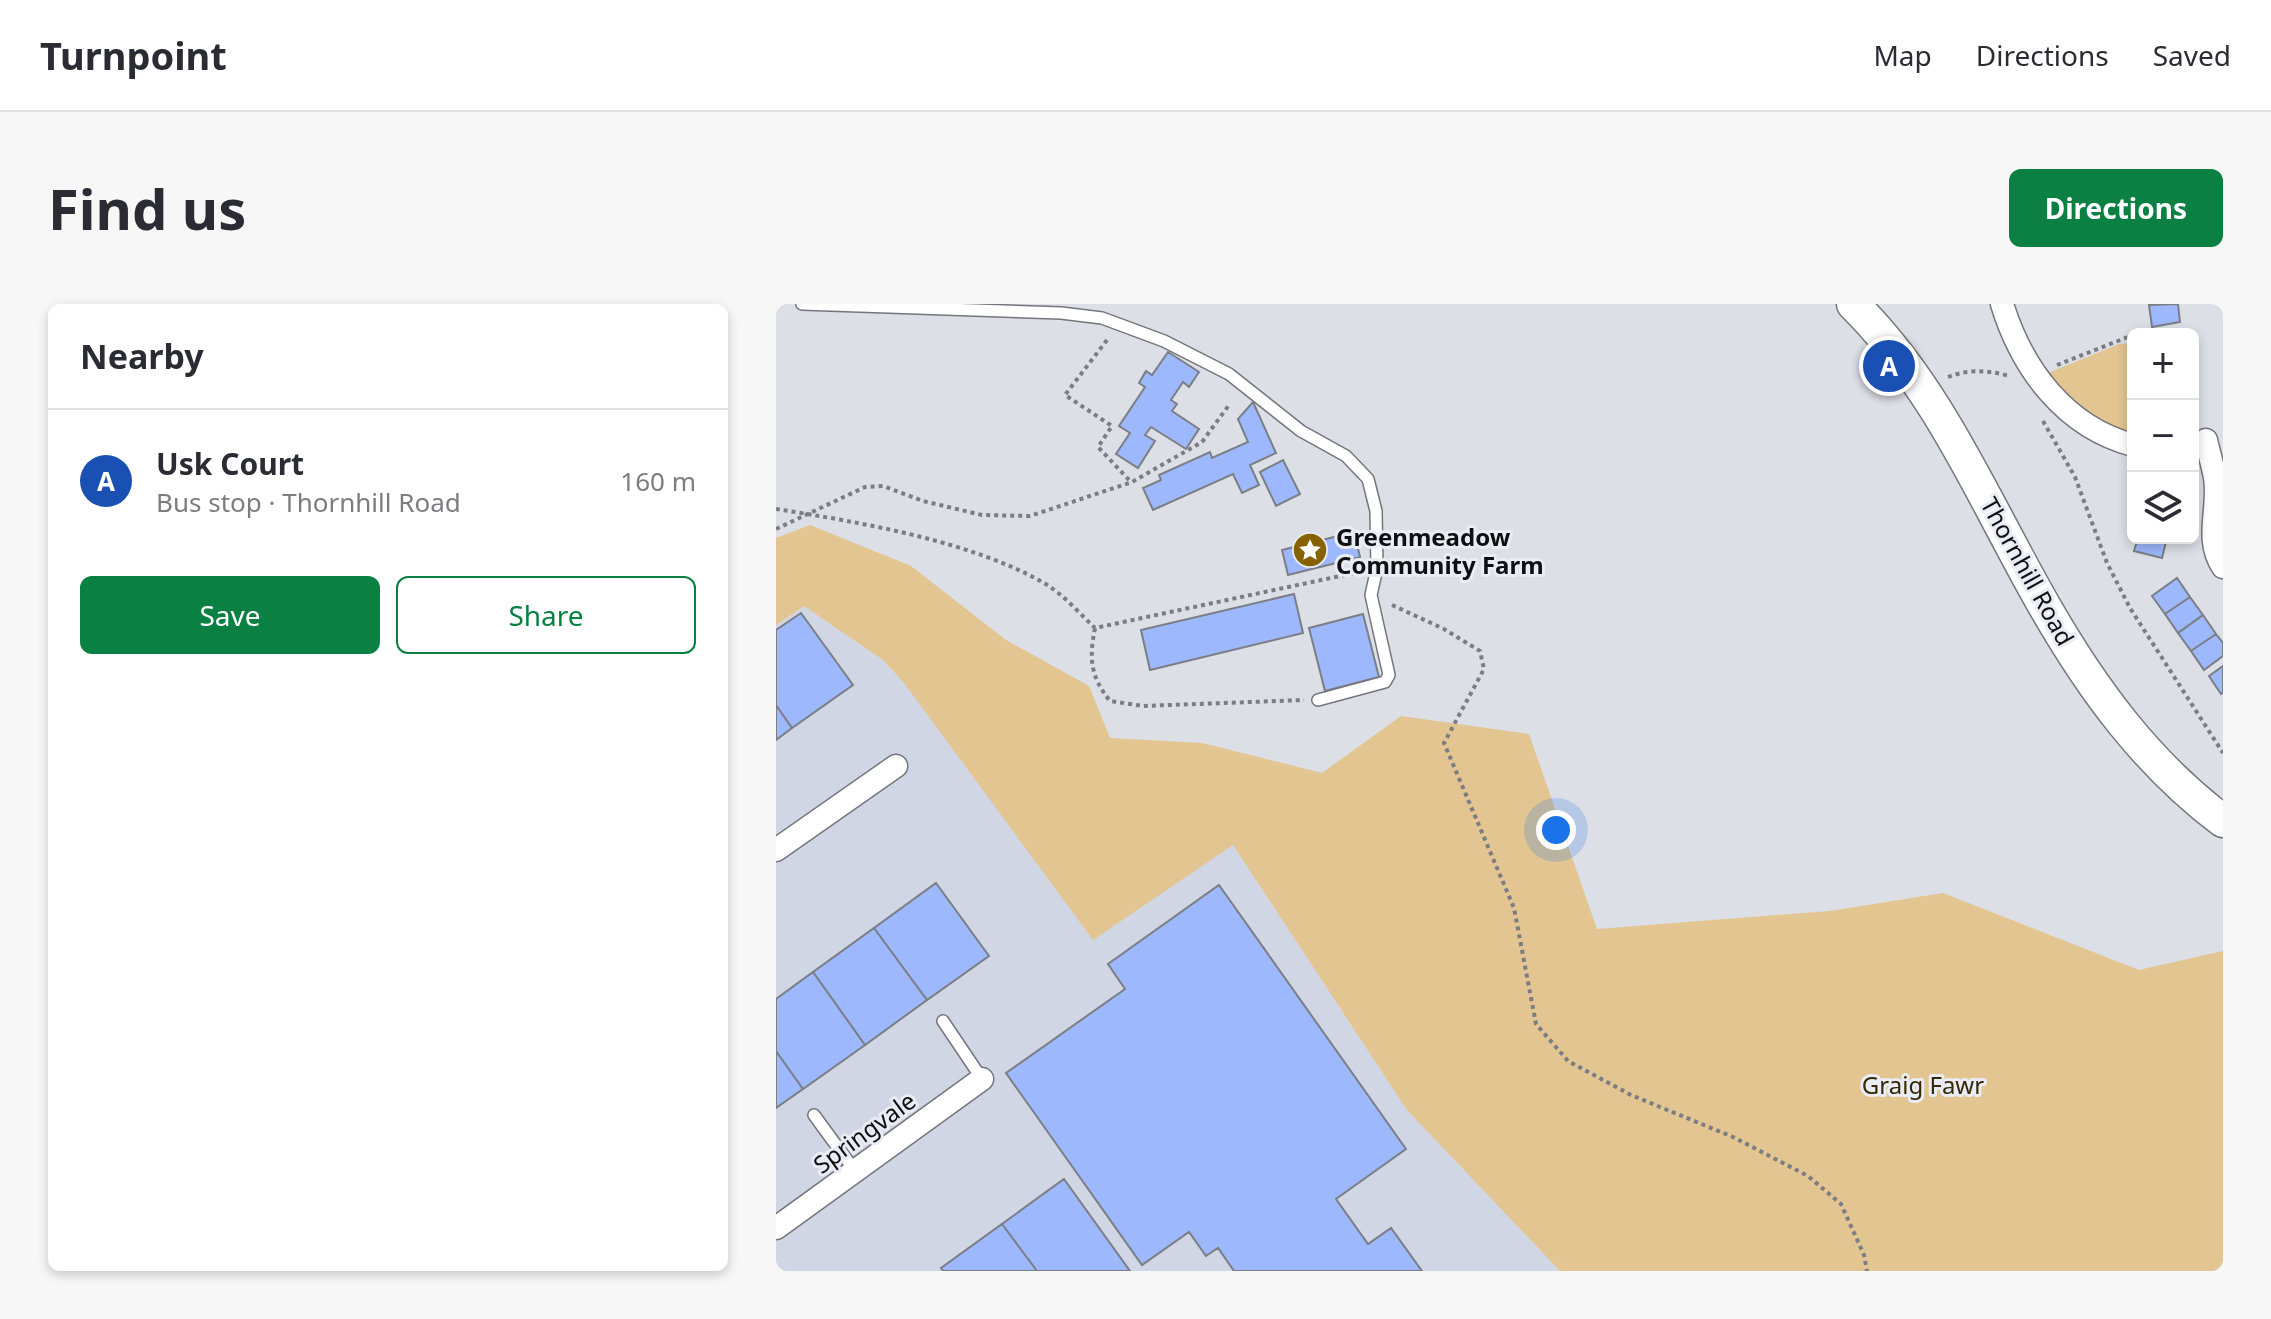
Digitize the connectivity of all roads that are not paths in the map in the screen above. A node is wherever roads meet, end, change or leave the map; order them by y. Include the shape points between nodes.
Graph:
1 (802, 304) edge
2 (1853, 304) edge
3 (2002, 304) edge
4 (2207, 440) edge
5 (2127, 443) edge
6 (2223, 567) edge
7 (1318, 700) road end
8 (896, 766) dead end
9 (2223, 821) edge
10 (776, 850) edge
11 (943, 1021) dead end
12 (982, 1079) joint
13 (814, 1115) dead end
14 (855, 1171) junction
15 (776, 1228) edge

1 - 7 lane via 1102,318 1229,374 1301,431 1346,456 1368,479 1376,511 1377,568 1371,595 1389,675 1385,682
2 - 9 street, Thornhill Road via 1924,391 1988,497 2044,606 2106,703 2158,765
3 - 5 street via 2014,340 2052,397 2079,421
4 - 6 street via 2215,479 2212,536
8 - 10 street
11 - 12 lane
12 - 14 street, Springvale
13 - 14 lane
14 - 15 street, Springvale

